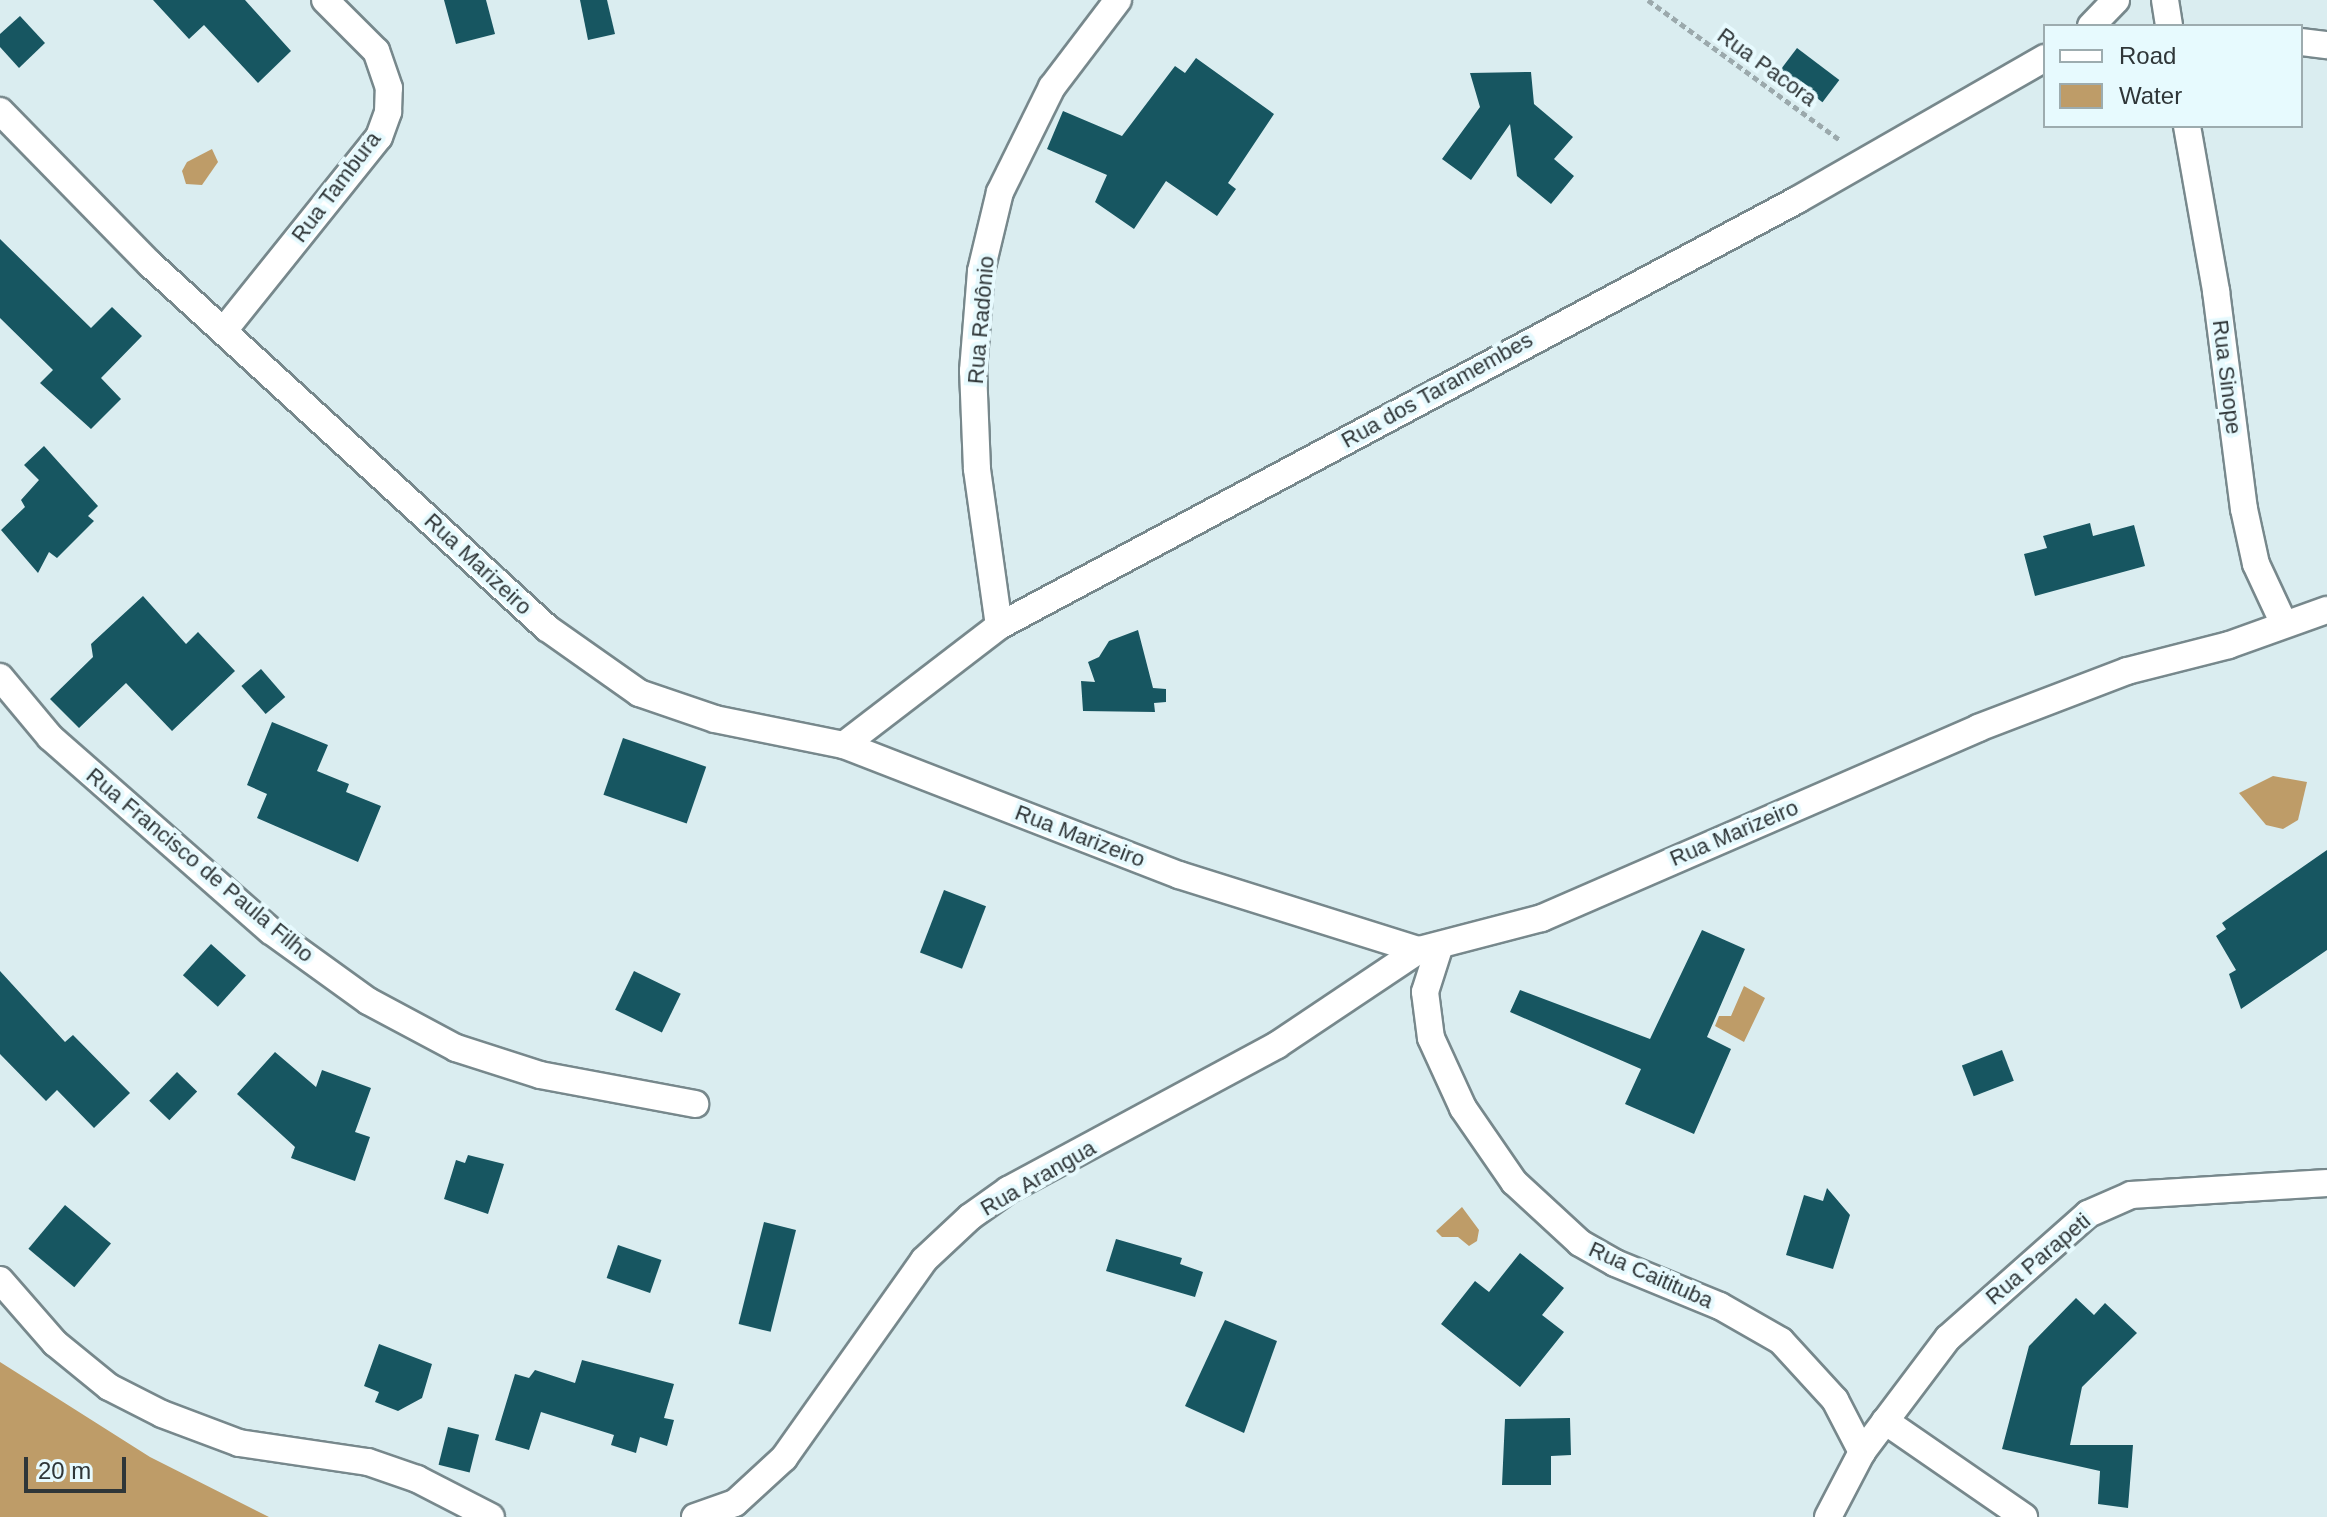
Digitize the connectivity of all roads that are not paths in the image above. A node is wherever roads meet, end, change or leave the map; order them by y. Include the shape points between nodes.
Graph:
1 (325, 0) edge
2 (1118, 0) edge
3 (2116, 0) edge
4 (2165, 0) edge
5 (2093, 24) edge
6 (2169, 24) edge
7 (2303, 42) edge
8 (2327, 45) edge
9 (2043, 59) edge
10 (0, 111) edge
11 (2187, 128) edge
12 (225, 329) junction
13 (2327, 610) edge
14 (2283, 622) junction
15 (999, 626) junction
16 (0, 677) edge
17 (844, 745) junction
18 (1429, 949) junction
19 (695, 1104) dead end
20 (2327, 1183) edge
21 (0, 1280) edge
22 (1885, 1421) junction
23 (1862, 1452) junction
24 (491, 1517) edge
25 (695, 1517) edge
26 (1828, 1517) edge
27 (2024, 1517) edge

1 - 12 street, Rua Tambura via 376,51 389,88 388,112 379,137
2 - 15 street, Rua Radônio via 1052,87 1000,192 981,271 973,371 977,469
3 - 5 street
4 - 6 street
7 - 8 street
9 - 15 street, Rua dos Taramembes via 1132,560
10 - 12 street, Rua Marizeiro via 150,264
11 - 14 street, Rua Sinope via 2216,291 2244,509 2256,564
12 - 17 street, Rua Marizeiro via 547,628 639,693 715,719
13 - 14 street, Rua Marizeiro
14 - 18 street, Rua Marizeiro via 2242,641 2063,695 1542,918
15 - 17 street, Rua dos Taramembes
16 - 19 street, Rua Francisco de Paula Filho via 50,737 271,931 368,1001 456,1048 526,1071
17 - 18 street, Rua Marizeiro via 1179,875
18 - 23 street, Rua Caitituba via 1425,992 1431,1038 1463,1108 1514,1182 1547,1217 1592,1250 1720,1306 1781,1341 1835,1400
18 - 25 street, Rua Arangua via 1277,1045 1008,1190 970,1217 924,1260 776,1467 735,1503
20 - 22 street, Rua Parapeti via 2157,1191 2109,1203 2054,1240 1948,1338
21 - 24 street via 55,1343 109,1387 162,1414 239,1443 368,1462 417,1479
22 - 23 street, Rua Parapeti
22 - 27 street
23 - 26 street, Rua Parapeti

